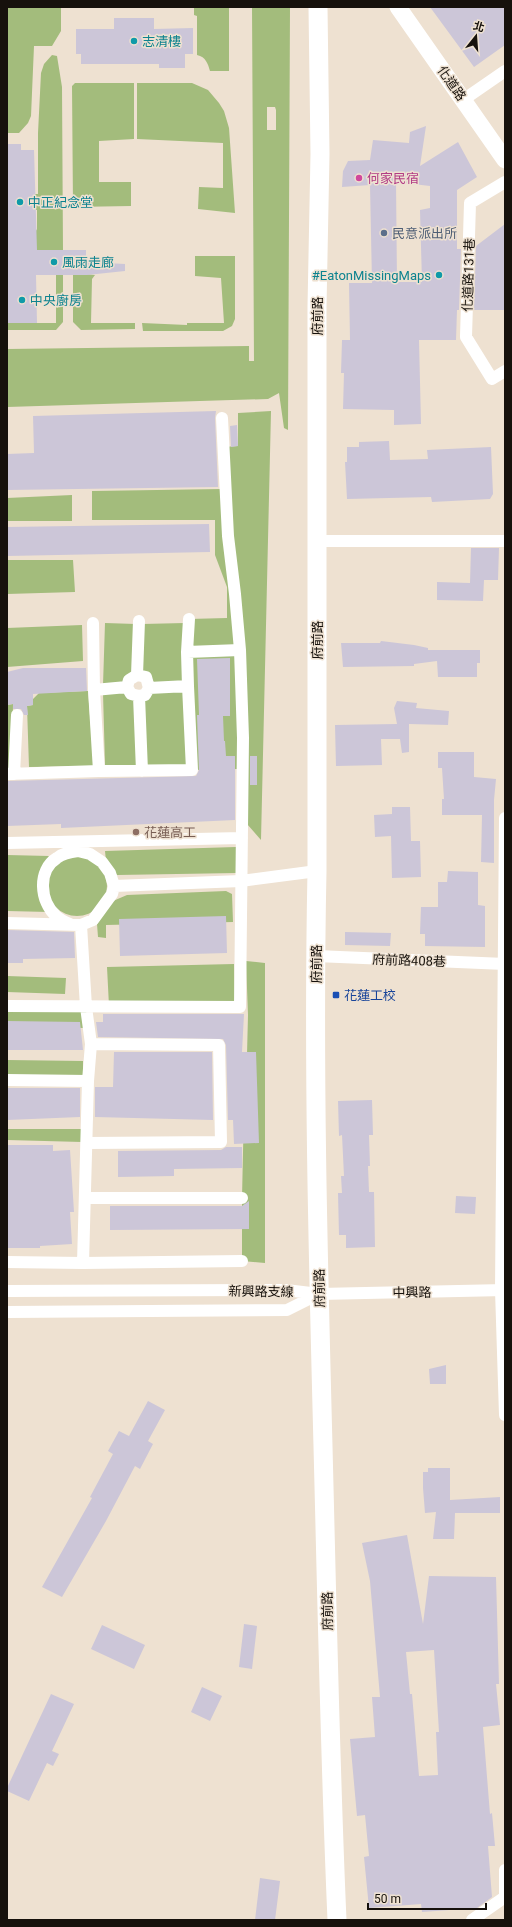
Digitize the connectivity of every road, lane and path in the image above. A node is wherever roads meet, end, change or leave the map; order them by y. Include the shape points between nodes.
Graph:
1 (318, 7) edge
2 (398, 7) edge
3 (505, 71) edge
4 (464, 100) junction
5 (505, 160) edge
6 (505, 182) edge
7 (505, 371) edge
8 (222, 418) dead end
9 (505, 540) edge
10 (317, 541) junction
11 (189, 619) dead end
12 (139, 621) dead end
13 (93, 623) dead end
14 (240, 650) junction
15 (187, 652) junction
16 (137, 675) junction
17 (188, 686) junction
18 (127, 687) junction
19 (148, 688) junction
20 (94, 690) junction
21 (139, 696) junction
22 (17, 715) dead end
23 (99, 771) junction
24 (142, 771) junction
25 (10, 774) edge
26 (505, 818) edge
27 (242, 838) junction
28 (7, 843) edge
29 (78, 847) junction
30 (317, 871) junction
31 (241, 881) junction
32 (114, 886) junction
33 (7, 924) edge
34 (77, 925) junction
35 (316, 956) junction
36 (504, 964) edge
37 (7, 1006) edge
38 (86, 1007) junction
39 (92, 1044) junction
40 (7, 1080) edge
41 (88, 1081) junction
42 (87, 1143) junction
43 (85, 1198) junction
44 (242, 1198) dead end
45 (242, 1261) dead end
46 (7, 1262) edge
47 (83, 1263) junction
48 (503, 1290) edge
49 (7, 1291) edge
50 (319, 1294) junction
51 (7, 1312) edge
52 (505, 1415) edge
53 (505, 1870) edge
54 (505, 1897) edge
55 (337, 1920) edge
56 (472, 1920) edge

1 - 10 main road, 府前路 via 320,154 316,307
2 - 4 street, 化道路
3 - 4 street
4 - 5 street, 化道路
6 - 7 street, 化道路131巷 via 470,203 466,337 492,379
8 - 14 street via 228,536
9 - 10 street
10 - 30 main road, 府前路
11 - 15 street
12 - 16 street
13 - 20 street
14 - 15 street
14 - 27 street via 243,738
15 - 17 street
16 - 18 street via 129,680
16 - 19 street via 146,677
17 - 19 street
17 - 24 street via 192,770
18 - 20 street
18 - 21 street via 131,694
19 - 21 street via 145,695
20 - 23 street
21 - 24 street
22 - 25 street
23 - 24 street
23 - 25 street
26 - 36 street
27 - 29 street
27 - 31 street
28 - 29 street
29 - 32 street via 102,862 110,873
29 - 34 street via 55,858 42,880 43,894 51,911 56,916
30 - 31 street
30 - 35 main road, 府前路
31 - 32 street
31 - 38 street via 240,1006
32 - 34 street via 112,894 94,920
33 - 34 street
34 - 38 street
35 - 36 street, 府前路408巷
35 - 50 main road, 府前路
36 - 48 street
37 - 38 street
38 - 39 street
39 - 41 street
39 - 42 street via 219,1045 221,1142
40 - 41 street
41 - 42 street
42 - 43 street
43 - 44 street
43 - 47 street
45 - 47 street
46 - 47 street
48 - 50 street, 中興路
48 - 52 street
49 - 50 street, 新興路支線 via 286,1290
50 - 51 street, 新興路支線 via 287,1310
50 - 55 main road, 府前路
53 - 54 street
54 - 56 street

